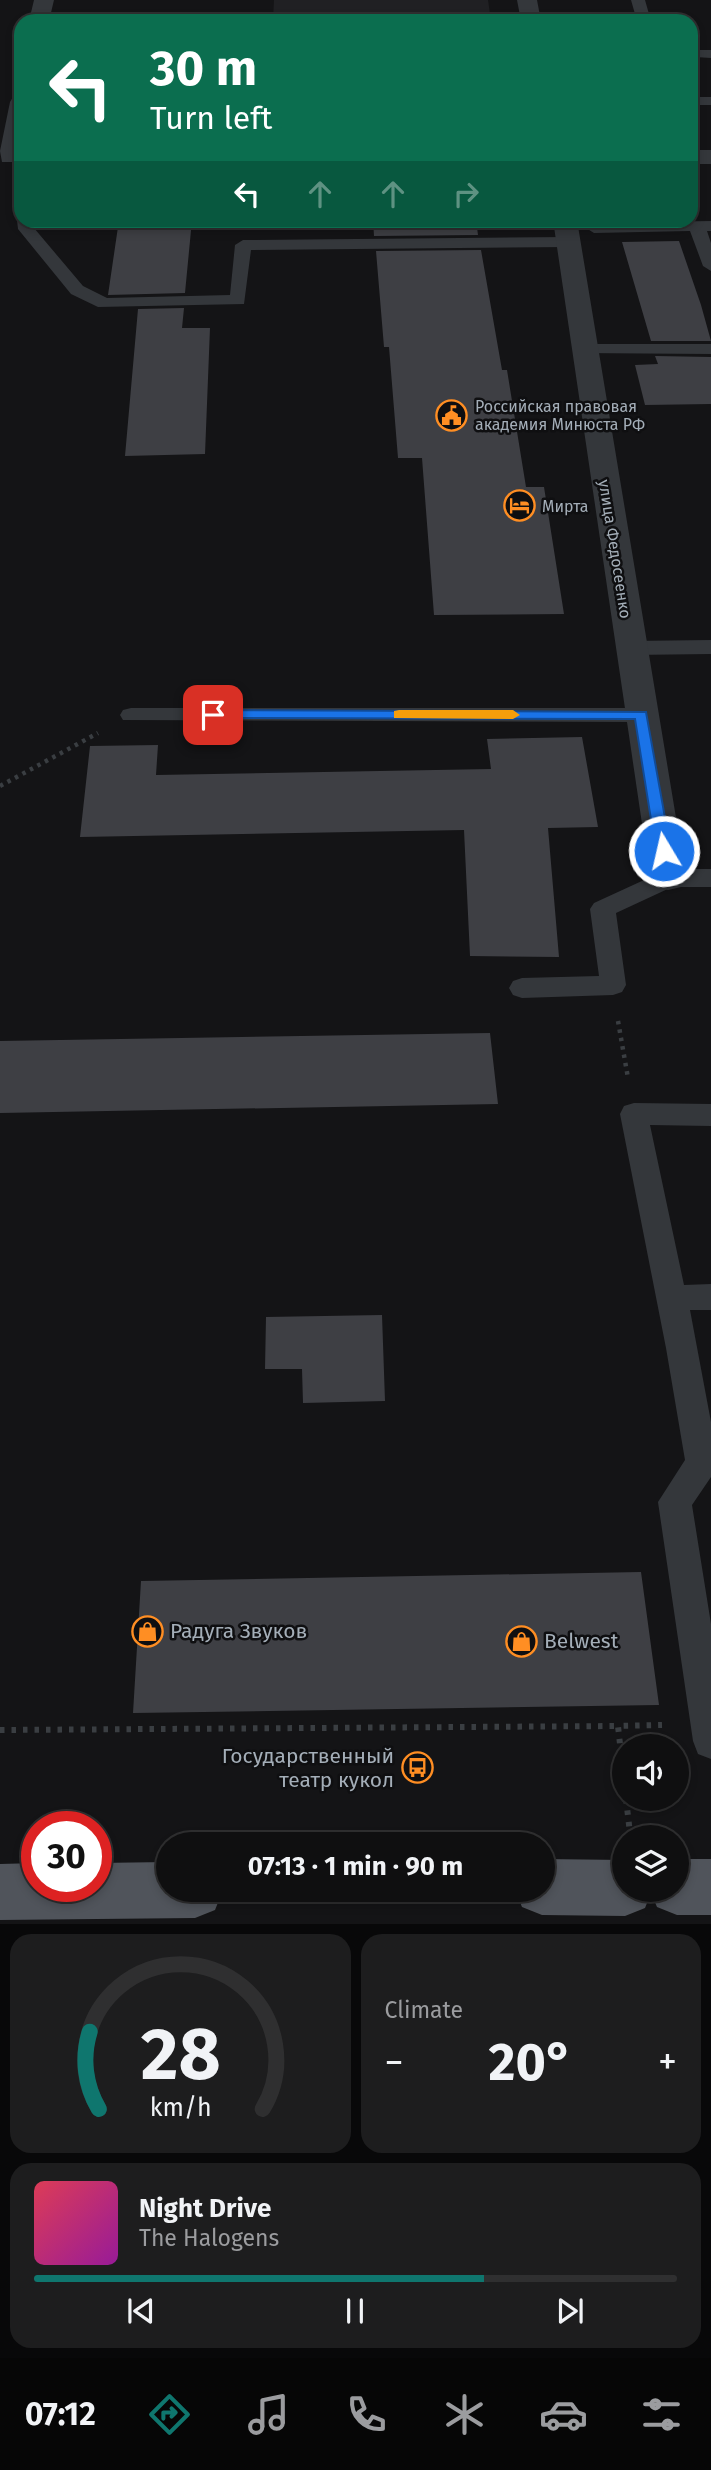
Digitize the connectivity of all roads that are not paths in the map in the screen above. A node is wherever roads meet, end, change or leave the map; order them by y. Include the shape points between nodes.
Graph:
1 (704, 226) edge
2 (26, 228) edge
3 (640, 228) edge
4 (576, 230) edge
5 (711, 266) edge
6 (711, 348) edge
7 (583, 349) junction
8 (711, 647) edge
9 (631, 648) junction
10 (131, 715) road end
11 (642, 715) junction
12 (668, 878) junction
13 (711, 878) edge
14 (522, 988) dead end
15 (711, 1115) edge
16 (711, 1297) edge
17 (672, 1298) junction
18 (710, 1732) edge
19 (555, 1887) edge
20 (689, 1887) edge
21 (711, 1887) edge
22 (612, 1888) edge
23 (156, 1890) edge
24 (0, 1892) edge

1 - 5 lane
2 - 4 lane via 77,290 104,303 238,300 243,246
3 - 4 lane
4 - 7 street, улица Федосеенко
6 - 7 lane
7 - 9 street, улица Федосеенко
8 - 9 lane
9 - 11 street, улица Федосеенко
10 - 11 lane
11 - 12 street, улица Федосеенко
12 - 13 lane
12 - 14 lane via 603,909 613,985
15 - 17 lane via 634,1114
16 - 17 lane
17 - 18 lane via 702,1463 675,1502
19 - 22 main road
20 - 21 main road
23 - 24 main road

